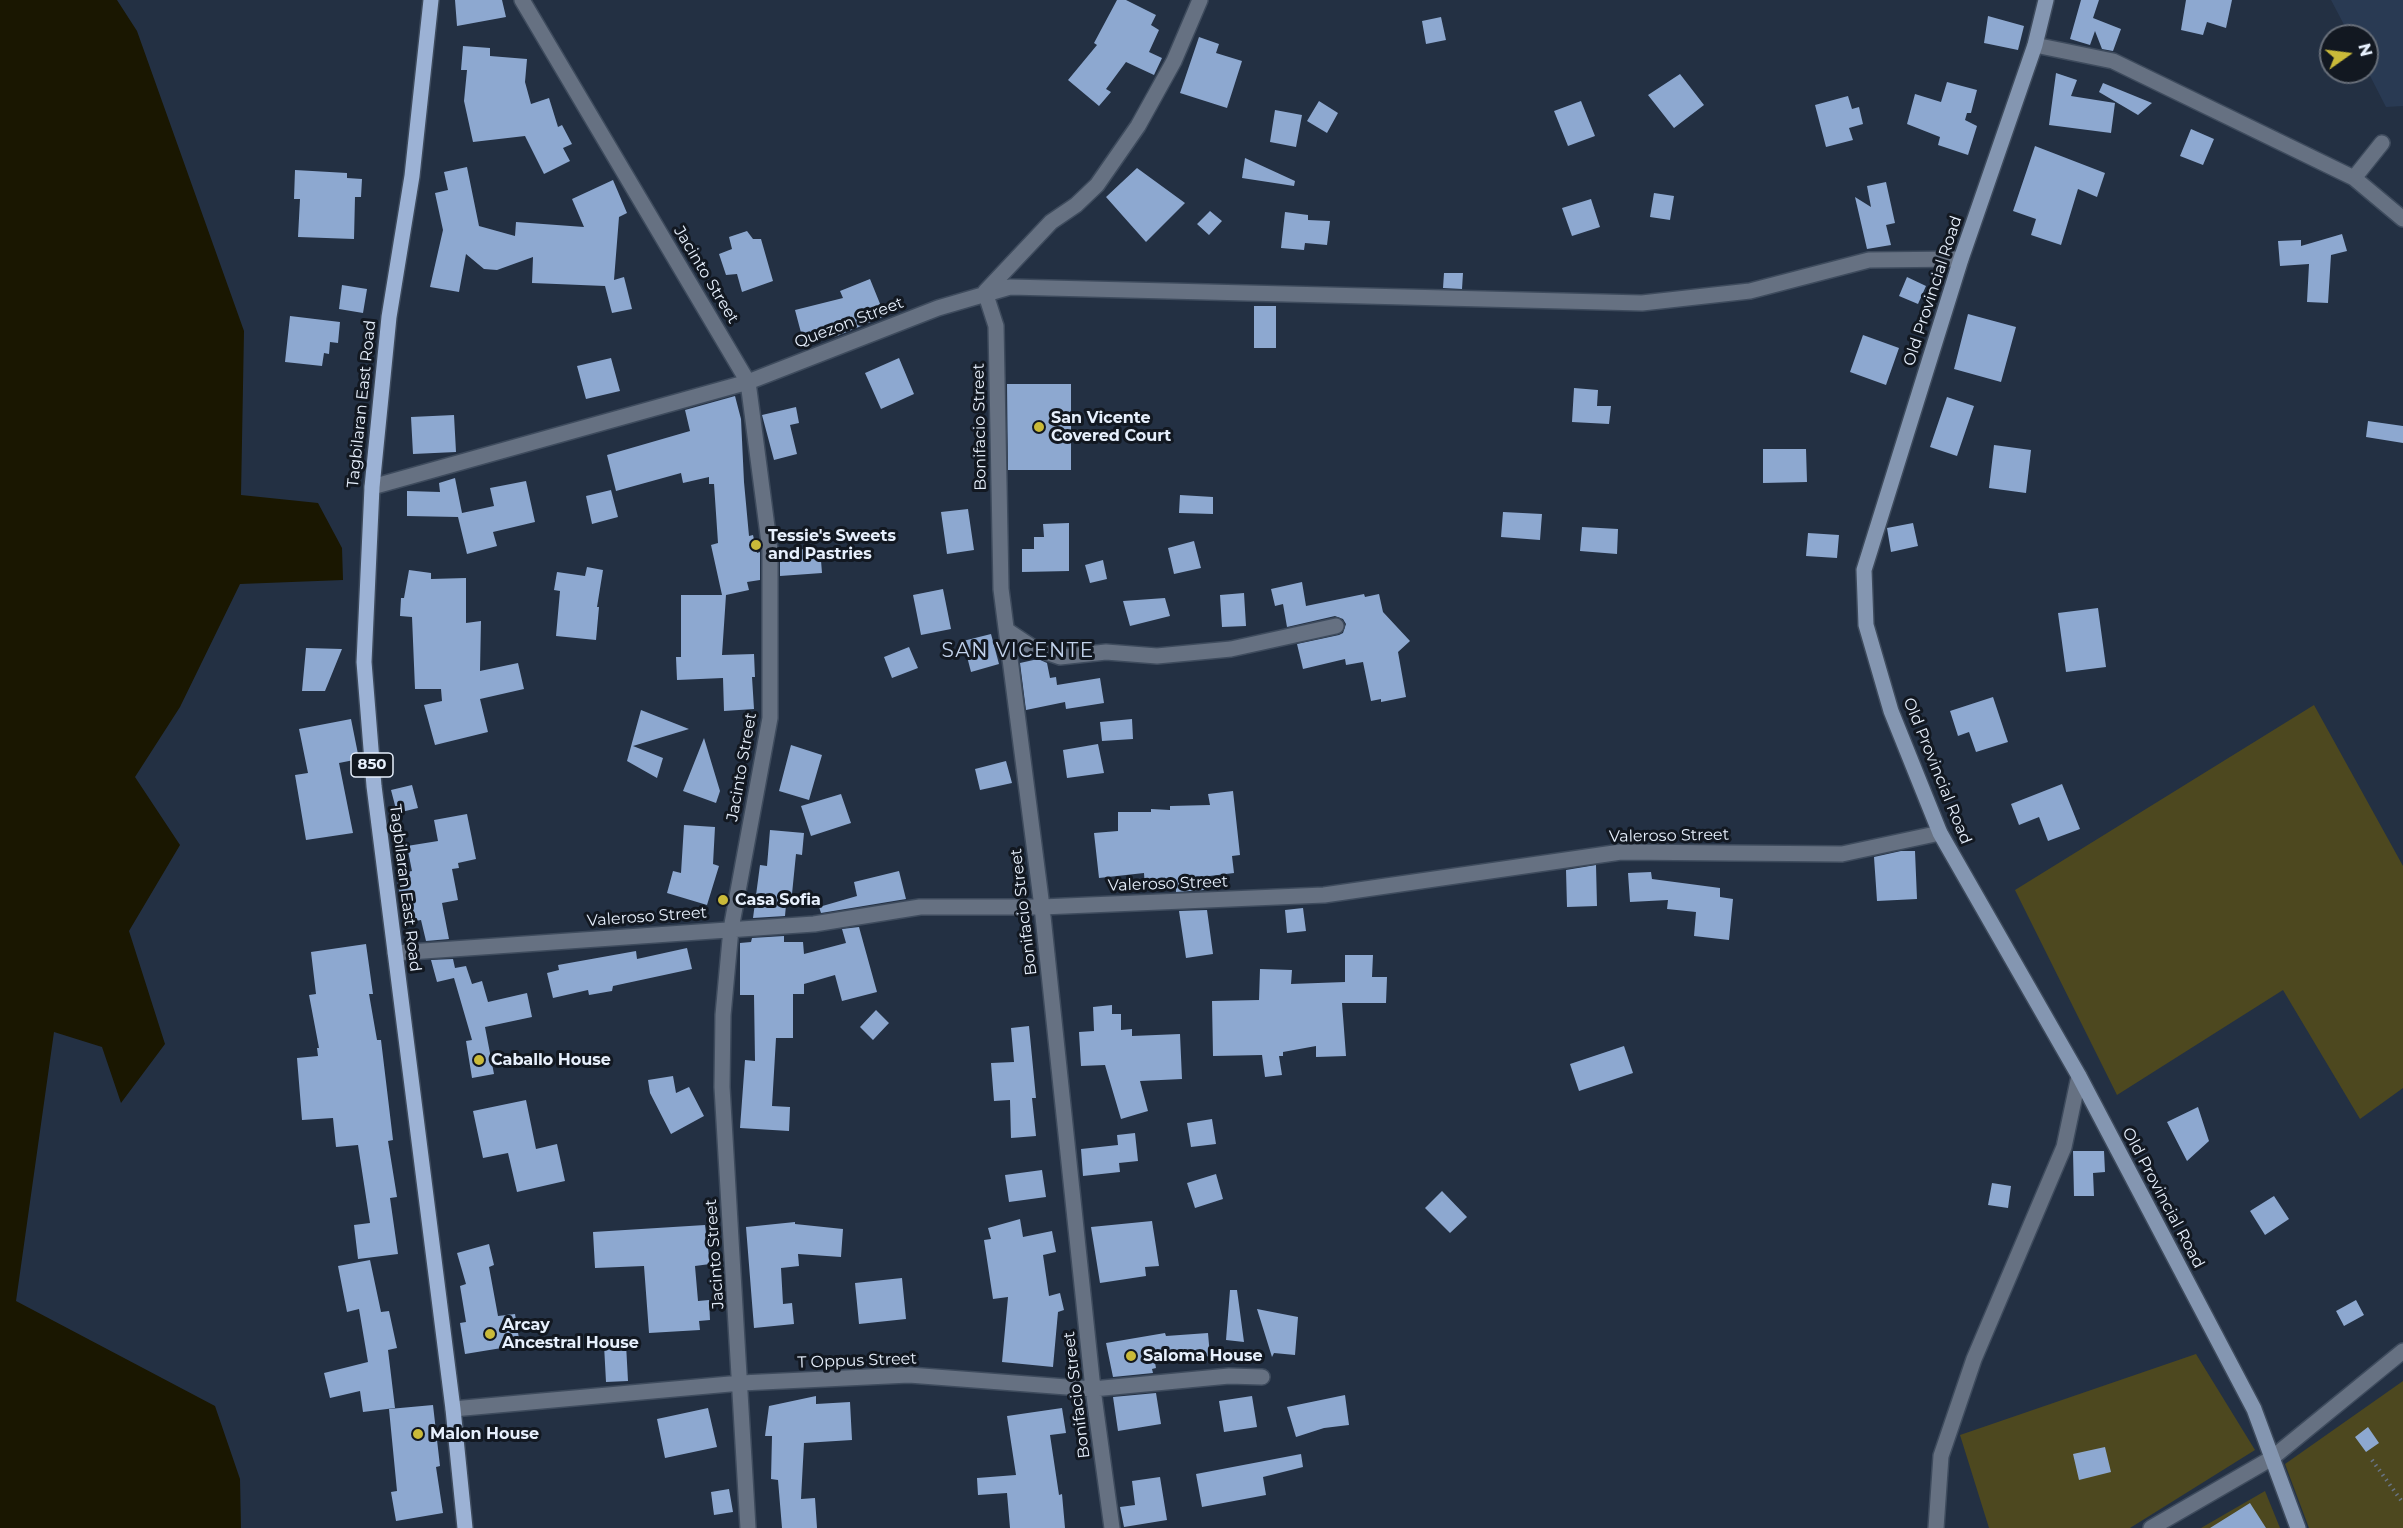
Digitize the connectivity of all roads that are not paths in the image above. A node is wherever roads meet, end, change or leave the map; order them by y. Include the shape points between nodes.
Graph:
1 (431, 0) edge
2 (522, 0) edge
3 (1200, 0) edge
4 (2046, 0) edge
5 (2035, 45) junction
6 (2382, 142) dead end
7 (2354, 178) junction
8 (2403, 219) edge
9 (1961, 259) junction
10 (985, 292) junction
11 (748, 382) junction
12 (372, 487) junction
13 (1336, 626) dead end
14 (1008, 631) junction
15 (1940, 833) junction
16 (1042, 907) junction
17 (732, 929) junction
18 (395, 953) junction
19 (2079, 1076) junction
20 (2403, 1352) edge
21 (1262, 1377) dead end
22 (741, 1383) junction
23 (1093, 1389) junction
24 (453, 1409) junction
25 (2272, 1458) junction
26 (465, 1528) edge
27 (748, 1528) edge
28 (1112, 1528) edge
29 (1936, 1528) edge
30 (2151, 1528) edge
31 (2298, 1528) edge

1 - 12 main road, Tagbilaran East Road / 850 via 411,176 388,317
2 - 11 street, Jacinto Street
3 - 10 street, Quezon Street via 1174,61 1143,117 1097,185 1051,222
4 - 5 main road, Old Provincial Road
5 - 7 street via 2113,61
5 - 9 main road, Old Provincial Road
6 - 7 street
7 - 8 street
9 - 10 street via 1869,260 1750,291 1642,303 1011,287
9 - 15 main road, Old Provincial Road via 1864,570 1866,625 1891,711
10 - 11 street, Quezon Street
10 - 14 street, Bonifacio Street via 996,326 1001,589
11 - 12 street, Quezon Street
11 - 17 street, Jacinto Street via 770,550 770,718
12 - 18 main road, Tagbilaran East Road / 850 via 364,662 374,786
13 - 14 street via 1231,649 1157,656 1106,652 1060,657 1032,648
14 - 16 street, Bonifacio Street
15 - 16 street, Valeroso Street via 1842,854 1621,852 1324,895
15 - 19 main road, Old Provincial Road
16 - 17 street, Valeroso Street via 920,907 814,924
16 - 23 street, Bonifacio Street
17 - 18 street, Valeroso Street
17 - 22 street, Jacinto Street via 723,1015 722,1087
18 - 24 main road, Tagbilaran East Road / 850
19 - 25 main road, Old Provincial Road via 2254,1409
19 - 29 street via 2064,1147 1974,1359 1941,1456
20 - 25 street
21 - 23 street, T Oppus Street via 1228,1376
22 - 23 street, T Oppus Street via 909,1375
22 - 24 street, T Oppus Street
22 - 27 street, Jacinto Street
23 - 28 street, Bonifacio Street
24 - 26 main road, Tagbilaran East Road / 850
25 - 30 street
25 - 31 main road, Old Provincial Road

